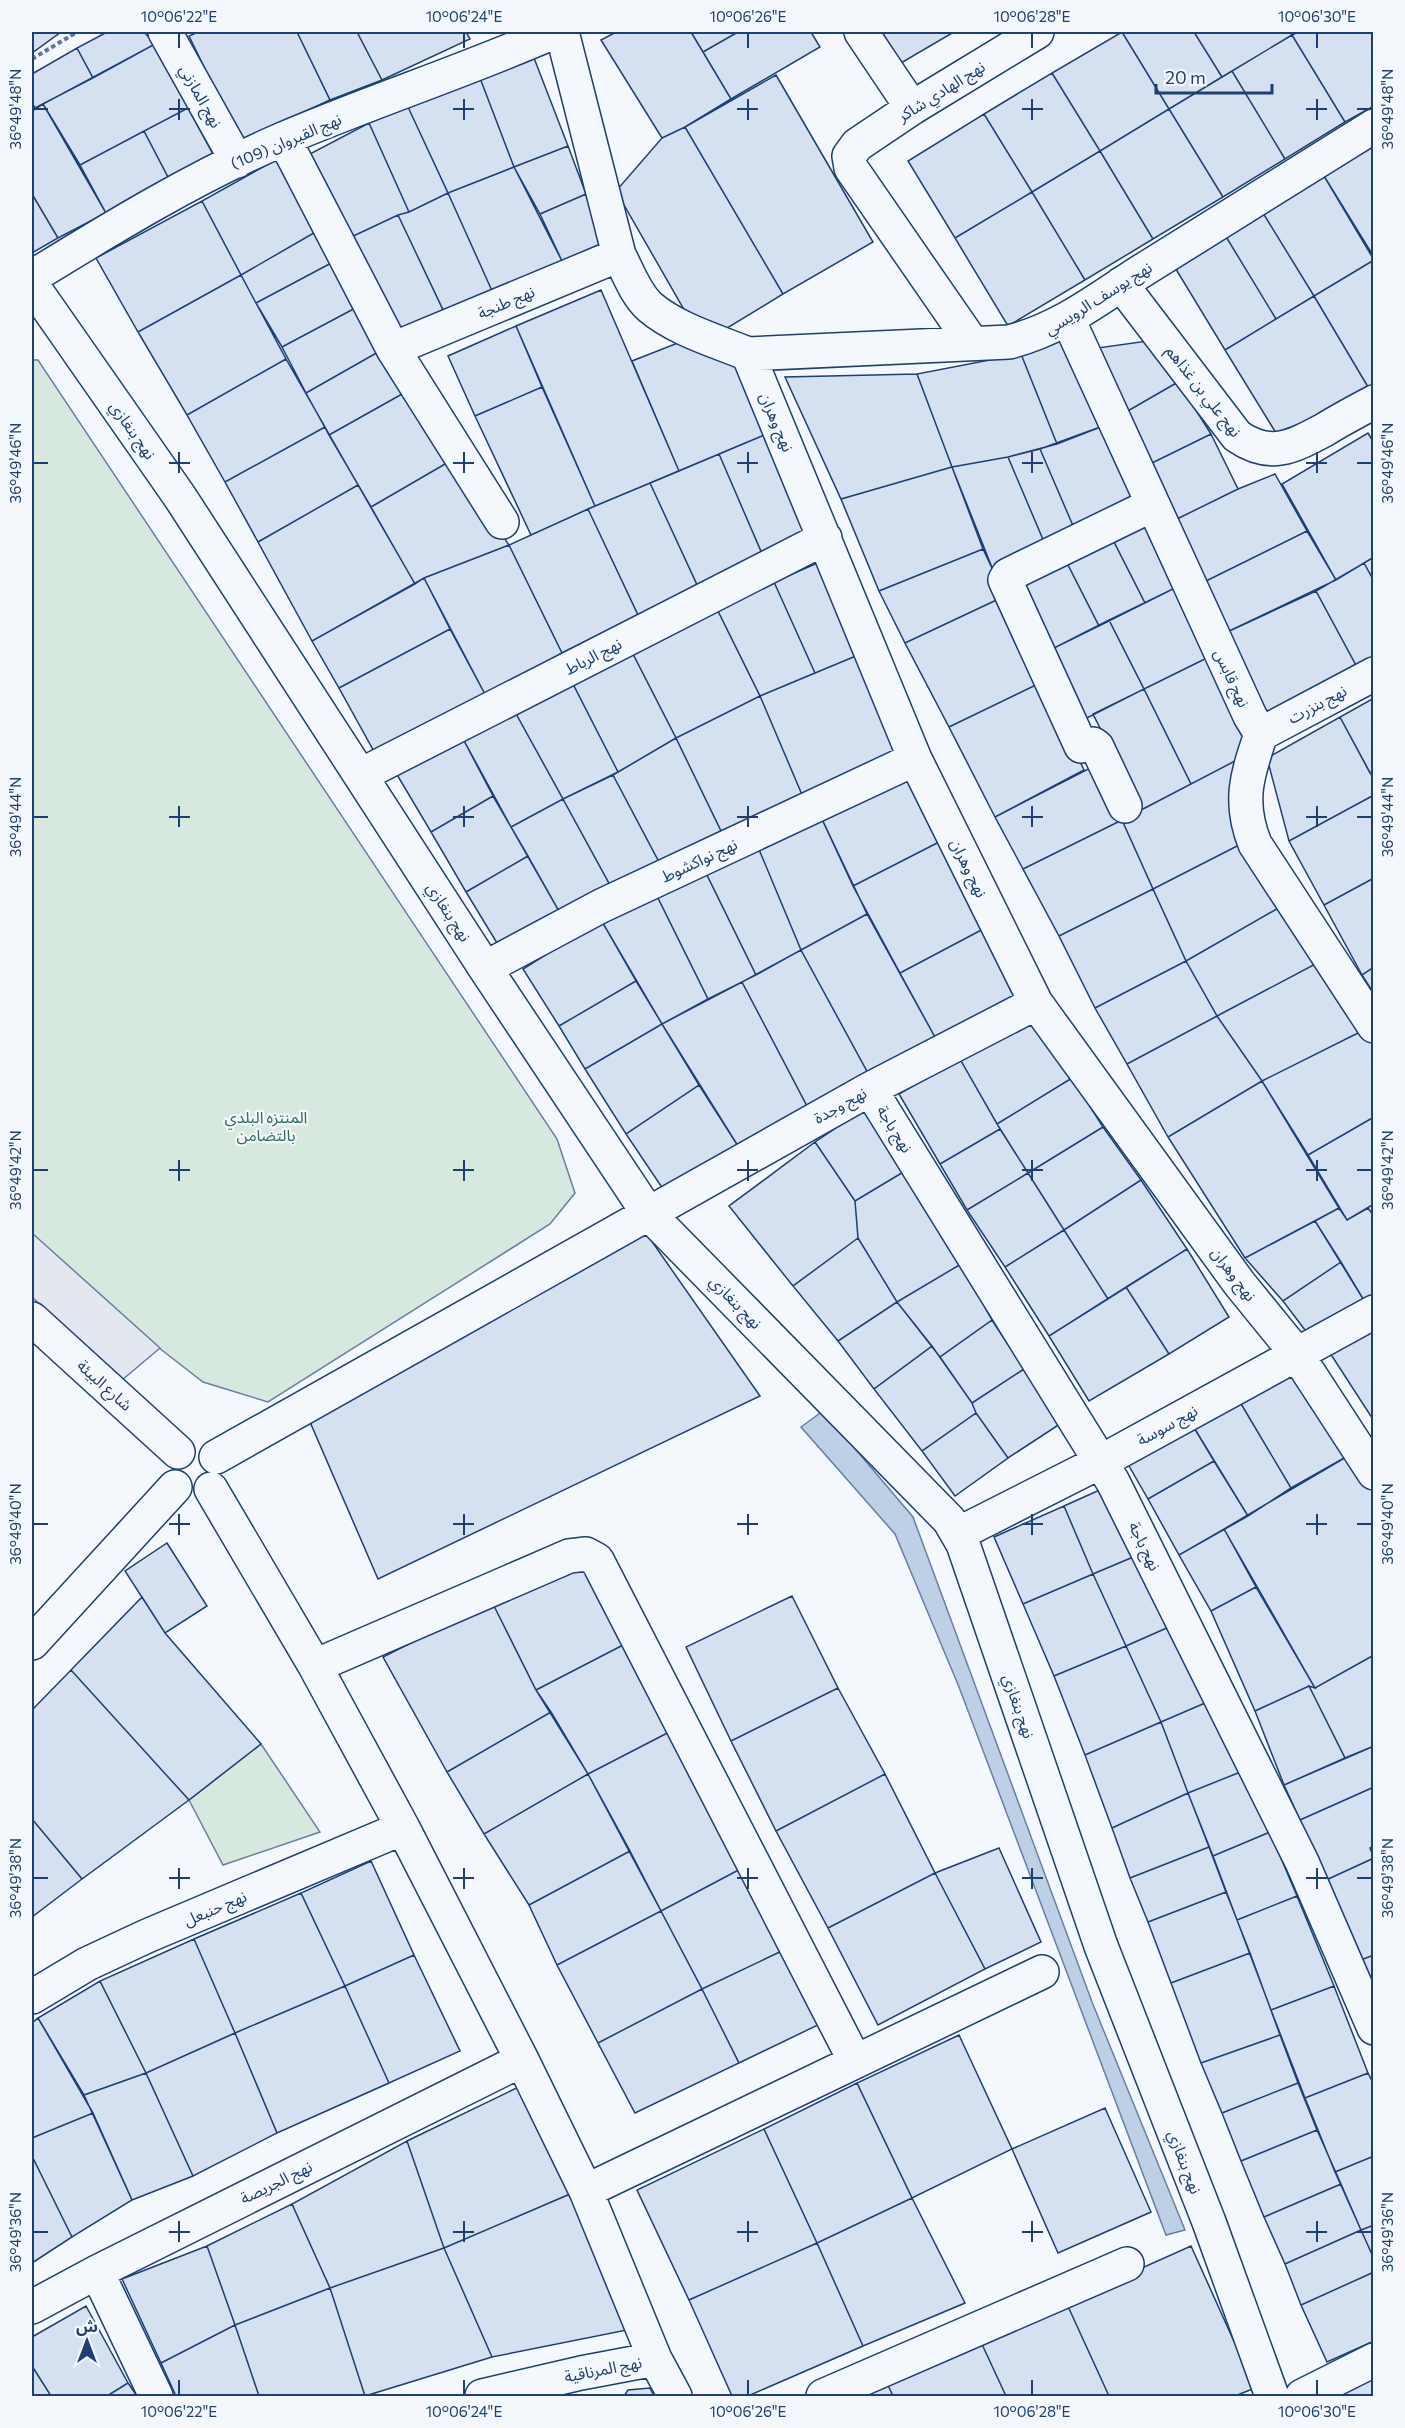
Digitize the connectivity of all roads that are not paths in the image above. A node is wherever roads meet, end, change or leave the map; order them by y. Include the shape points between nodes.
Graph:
1 (165, 32) edge
2 (554, 32) edge
3 (562, 32) edge
4 (861, 32) edge
5 (1037, 32) edge
6 (912, 108) junction
7 (1374, 126) edge
8 (284, 139) junction
9 (237, 161) junction
10 (619, 255) junction
11 (32, 277) edge
12 (1121, 284) junction
13 (32, 285) edge
14 (1068, 319) junction
15 (972, 344) junction
16 (393, 349) junction
17 (748, 354) junction
18 (1374, 402) edge
19 (1152, 505) junction
20 (502, 522) dead end
21 (825, 538) junction
22 (1374, 674) edge
23 (1261, 734) junction
24 (915, 759) junction
25 (361, 775) junction
26 (1125, 806) dead end
27 (485, 968) junction
28 (1036, 1003) junction
29 (1374, 1026) edge
30 (870, 1089) junction
31 (648, 1213) junction
32 (1374, 1312) edge
33 (32, 1319) edge
34 (1296, 1353) junction
35 (178, 1452) junction
36 (216, 1457) junction
37 (1102, 1461) junction
38 (1374, 1473) edge
39 (175, 1486) junction
40 (211, 1489) junction
41 (958, 1534) junction
42 (32, 1643) edge
43 (315, 1666) junction
44 (403, 1828) junction
45 (1042, 1972) dead end
46 (32, 1997) edge
47 (1374, 2028) edge
48 (522, 2060) junction
49 (855, 2061) junction
50 (586, 2192) junction
51 (1127, 2264) dead end
52 (97, 2272) junction
53 (32, 2307) edge
54 (655, 2359) junction
55 (1374, 2360) edge
56 (576, 2385) edge
57 (156, 2397) edge
58 (482, 2397) edge
59 (675, 2397) edge
60 (823, 2397) edge
61 (1272, 2397) edge
62 (1302, 2397) edge

1 - 9 street, نهج المازني
2 - 8 street, نهج القيروان (109)
3 - 10 street
4 - 6 street
5 - 6 street, نهج الهادي شاكر
6 - 15 street, نهج الهادي شاكر via 857,145 849,156 851,168
7 - 12 street, نهج يوسف الرويسي
8 - 9 street, نهج القيروان (109)
8 - 16 street
9 - 11 street, نهج القيروان (109) via 122,221
10 - 16 street, نهج طنجة
10 - 17 street via 649,307 673,322
12 - 14 street, نهج يوسف الرويسي
12 - 18 street, نهج علي بن غذاهم via 1237,436 1250,445 1293,447
13 - 25 street, نهج بنغازي via 180,497
14 - 15 street, نهج يوسف الرويسي via 1018,340
14 - 19 street, نهج قابس
15 - 17 street, نهج يوسف الرويسي
16 - 20 street
17 - 21 street, نهج وهران
19 - 23 street, نهج قابس
19 - 26 street via 1008,575 1005,580 1081,746 1097,747
21 - 24 street, نهج وهران
21 - 25 street, نهج الرباط
22 - 23 street, نهج بنزرت
23 - 29 street via 1244,800 1246,824 1255,844
24 - 27 street, نهج نواكشوط via 601,906
24 - 28 street, نهج وهران
25 - 27 street, نهج بنغازي
27 - 31 street, نهج بنغازي
28 - 30 street, نهج وجدة
28 - 34 street, نهج وهران via 1239,1283
30 - 31 street, نهج وجدة
30 - 37 street, نهج باجة
31 - 36 street, نهج وجدة
31 - 41 street, نهج بنغازي via 949,1520
32 - 34 street, نهج سوسة
33 - 35 street, شارع البيئة
34 - 37 street, نهج سوسة
34 - 38 street, نهج وهران
35 - 36 street via 199,1446
35 - 39 street via 170,1464
36 - 40 street via 220,1474
37 - 41 street, نهج سوسة
37 - 47 street, نهج باجة via 1302,1862
39 - 40 street via 193,1496
39 - 42 street
40 - 43 street
41 - 61 street, نهج بنغازي via 1101,1946 1209,2222
43 - 44 street
43 - 49 street via 569,1556 586,1554 597,1560
44 - 46 street, نهج حنبعل via 147,1936 87,1964
44 - 48 street
45 - 49 street
48 - 50 street
48 - 52 street, نهج الجريصة
49 - 50 street
50 - 54 street
51 - 60 street
52 - 53 street, نهج الجريصة
52 - 57 street
54 - 56 street, نهج المرناقية
54 - 59 street
55 - 62 street
56 - 58 street, نهج المرناقية

